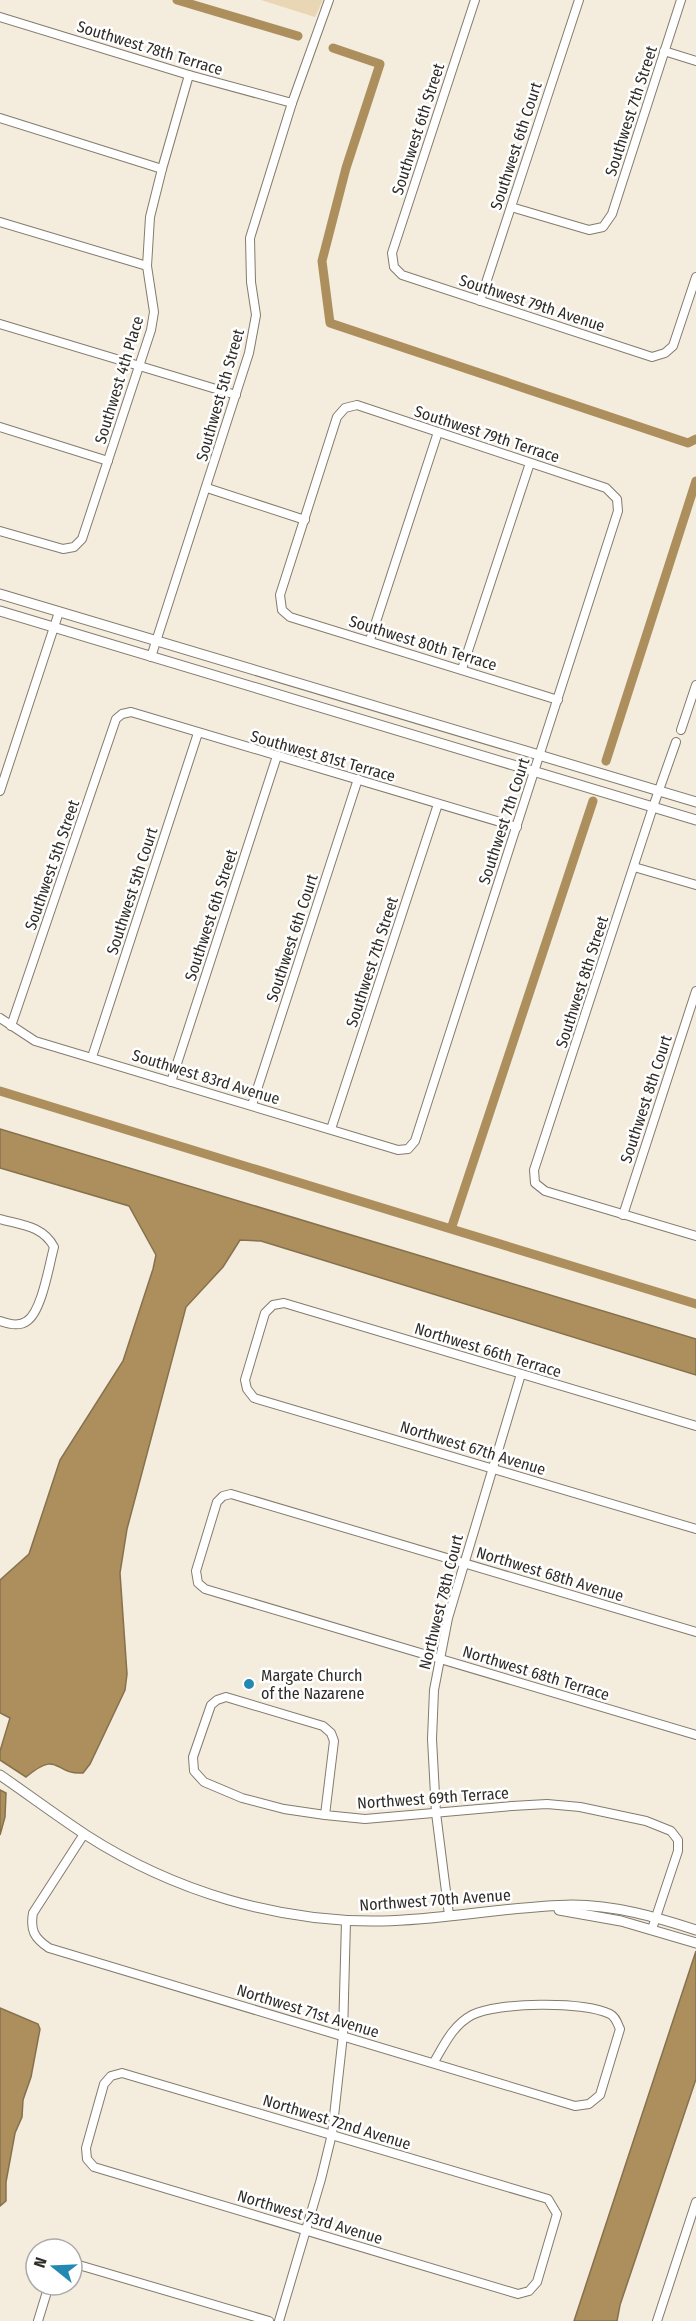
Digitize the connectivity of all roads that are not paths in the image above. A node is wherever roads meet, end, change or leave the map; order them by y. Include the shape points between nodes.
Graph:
1 (329, 0) edge
2 (475, 0) edge
3 (579, 0) edge
4 (681, 0) edge
5 (0, 17) edge
6 (664, 51) junction
7 (696, 61) edge
8 (189, 75) junction
9 (292, 103) junction
10 (0, 118) edge
11 (162, 169) junction
12 (511, 207) junction
13 (0, 222) edge
14 (147, 266) junction
15 (394, 267) joint
16 (696, 277) edge
17 (480, 301) junction
18 (0, 324) edge
19 (139, 366) junction
20 (236, 395) junction
21 (0, 427) edge
22 (438, 432) junction
23 (108, 461) junction
24 (530, 463) junction
25 (207, 488) junction
26 (617, 499) joint
27 (304, 520) junction
28 (0, 531) edge
29 (0, 594) edge
30 (0, 611) edge
31 (59, 612) junction
32 (54, 627) junction
33 (370, 640) junction
34 (156, 641) junction
35 (151, 657) junction
36 (462, 669) junction
37 (696, 685) edge
38 (558, 700) junction
39 (122, 714) joint
40 (681, 730) dead end
41 (198, 733) junction
42 (676, 742) dead end
43 (277, 756) junction
44 (540, 756) junction
45 (535, 771) junction
46 (358, 779) junction
47 (0, 791) edge
48 (660, 791) junction
49 (696, 802) edge
50 (438, 804) junction
51 (653, 807) junction
52 (696, 820) edge
53 (517, 827) junction
54 (634, 867) junction
55 (696, 885) edge
56 (696, 991) edge
57 (0, 1018) edge
58 (11, 1026) junction
59 (92, 1057) junction
60 (171, 1082) junction
61 (252, 1105) junction
62 (331, 1129) junction
63 (408, 1149) joint
64 (623, 1215) junction
65 (0, 1219) edge
66 (696, 1236) edge
67 (0, 1321) edge
68 (521, 1374) junction
69 (247, 1389) joint
70 (696, 1426) edge
71 (491, 1467) junction
72 (696, 1529) edge
73 (463, 1563) junction
74 (198, 1582) joint
75 (696, 1632) edge
76 (438, 1658) junction
77 (696, 1735) edge
78 (0, 1775) edge
79 (436, 1813) junction
80 (325, 1815) junction
81 (84, 1834) junction
82 (548, 1907) junction
83 (449, 1916) junction
84 (656, 1917) junction
85 (346, 1922) junction
86 (652, 1929) junction
87 (696, 1930) edge
88 (696, 1943) edge
89 (343, 2035) junction
90 (434, 2062) junction
91 (332, 2134) junction
92 (87, 2159) joint
93 (696, 2202) edge
94 (307, 2230) junction
95 (84, 2267) edge
96 (529, 2291) joint
97 (45, 2297) edge
98 (38, 2321) edge
99 (269, 2321) edge
100 (279, 2321) edge
101 (657, 2321) edge

1 - 9 street, Southwest 5th Street
2 - 15 street, Southwest 6th Street via 392,253
3 - 12 street, Southwest 6th Court
4 - 6 street, Southwest 7th Street
5 - 8 street, Southwest 78th Terrace
6 - 7 street
6 - 12 street, Southwest 7th Street via 612,214 603,227 589,230
8 - 9 street, Southwest 78th Terrace
8 - 11 street, Southwest 4th Place
9 - 20 street, Southwest 5th Street via 250,238 256,315
10 - 11 street
11 - 14 street, Southwest 4th Place via 150,217
12 - 17 street, Southwest 6th Court
13 - 14 street
14 - 19 street, Southwest 4th Place via 154,312
15 - 17 street, Southwest 79th Avenue via 402,274
16 - 17 street, Southwest 79th Avenue via 673,346 652,357
18 - 19 street
19 - 20 street
19 - 23 street, Southwest 4th Place
20 - 25 street, Southwest 5th Street
21 - 23 street
22 - 24 street, Southwest 79th Terrace
22 - 27 street, Southwest 79th Terrace via 357,405 345,408 338,417
22 - 33 street
23 - 28 street, Southwest 4th Place via 82,539 74,547 63,549
24 - 26 street, Southwest 79th Terrace via 606,488
24 - 36 street
25 - 27 street
25 - 34 street, Southwest 5th Street
26 - 38 street, Southwest 7th Court via 618,511
27 - 33 street, Southwest 80th Terrace via 280,595 282,610 290,616
29 - 31 street
30 - 32 street
31 - 32 street
31 - 34 street
32 - 35 street
32 - 47 street
33 - 36 street, Southwest 80th Terrace
34 - 35 street, Southwest 5th Street
34 - 44 street
35 - 45 street
36 - 38 street, Southwest 80th Terrace
37 - 40 street
38 - 44 street, Southwest 7th Court
39 - 41 street, Southwest 81st Terrace via 131,712
39 - 58 street, Southwest 5th Street via 116,719
41 - 43 street, Southwest 81st Terrace
41 - 59 street, Southwest 5th Court
42 - 48 street, Southwest 8th Street
43 - 46 street, Southwest 81st Terrace
43 - 60 street, Southwest 6th Street
44 - 45 street, Southwest 7th Court
44 - 48 street
45 - 51 street
45 - 53 street, Southwest 7th Court
46 - 50 street, Southwest 81st Terrace
46 - 61 street, Southwest 6th Court
48 - 49 street
48 - 51 street, Southwest 8th Street
50 - 53 street, Southwest 81st Terrace
50 - 62 street, Southwest 7th Street
51 - 52 street
51 - 54 street, Southwest 8th Street
53 - 63 street, Southwest 7th Court via 416,1142
54 - 55 street
54 - 64 street, Southwest 8th Street via 534,1170 535,1183 545,1191
56 - 64 street, Southwest 8th Court
57 - 58 street, Southwest 83rd Avenue
58 - 59 street, Southwest 83rd Avenue via 35,1041
59 - 60 street, Southwest 83rd Avenue
60 - 61 street, Southwest 83rd Avenue
61 - 62 street, Southwest 83rd Avenue
62 - 63 street, Southwest 83rd Avenue via 398,1150
64 - 66 street
65 - 67 street via 42,1231 54,1247 36,1312 26,1323 11,1325
68 - 69 street, Northwest 66th Terrace via 284,1303 273,1305 265,1313 245,1380
68 - 70 street, Northwest 66th Terrace
68 - 71 street, Northwest 78th Court
69 - 71 street, Northwest 67th Avenue via 254,1398
71 - 72 street, Northwest 67th Avenue
71 - 73 street, Northwest 78th Court
73 - 74 street, Northwest 68th Avenue via 231,1494 217,1502 196,1571
73 - 75 street, Northwest 68th Avenue
73 - 76 street, Northwest 78th Court
74 - 76 street, Northwest 68th Terrace via 205,1588
76 - 77 street, Northwest 68th Terrace
76 - 79 street, Northwest 78th Court via 432,1738
78 - 81 street, Northwest 70th Avenue
79 - 80 street, Northwest 69th Terrace via 366,1819
79 - 83 street, Northwest 78th Court
79 - 84 street, Northwest 69th Terrace via 547,1804 646,1821 671,1831 678,1840 678,1851
80 - 80 street, Northwest 69th Terrace via 334,1741 331,1733 323,1726 226,1697 211,1705 193,1756 194,1771 204,1782 242,1798
81 - 85 street, Northwest 70th Avenue via 132,1862 234,1902
81 - 89 street, Northwest 71st Avenue via 33,1913 32,1933 49,1948
82 - 83 street, Northwest 70th Avenue
82 - 84 street, Northwest 70th Avenue via 617,1909
82 - 86 street, Northwest 70th Avenue
83 - 85 street, Northwest 70th Avenue
84 - 86 street
84 - 87 street, Northwest 70th Avenue
85 - 89 street
86 - 88 street, Northwest 70th Avenue
89 - 90 street, Northwest 71st Avenue
89 - 91 street
90 - 90 street, Northwest 71st Avenue via 461,2023 490,2010 561,2005 592,2009 610,2014 620,2029 600,2095 589,2104 575,2106
91 - 92 street, Northwest 72nd Avenue via 122,2073 111,2076 104,2084 86,2148
91 - 94 street
91 - 96 street, Northwest 72nd Avenue via 548,2199 557,2214 537,2282
92 - 94 street, Northwest 73rd Avenue via 94,2167
93 - 101 street
94 - 96 street, Northwest 73rd Avenue via 518,2294
94 - 100 street
95 - 99 street
97 - 98 street

